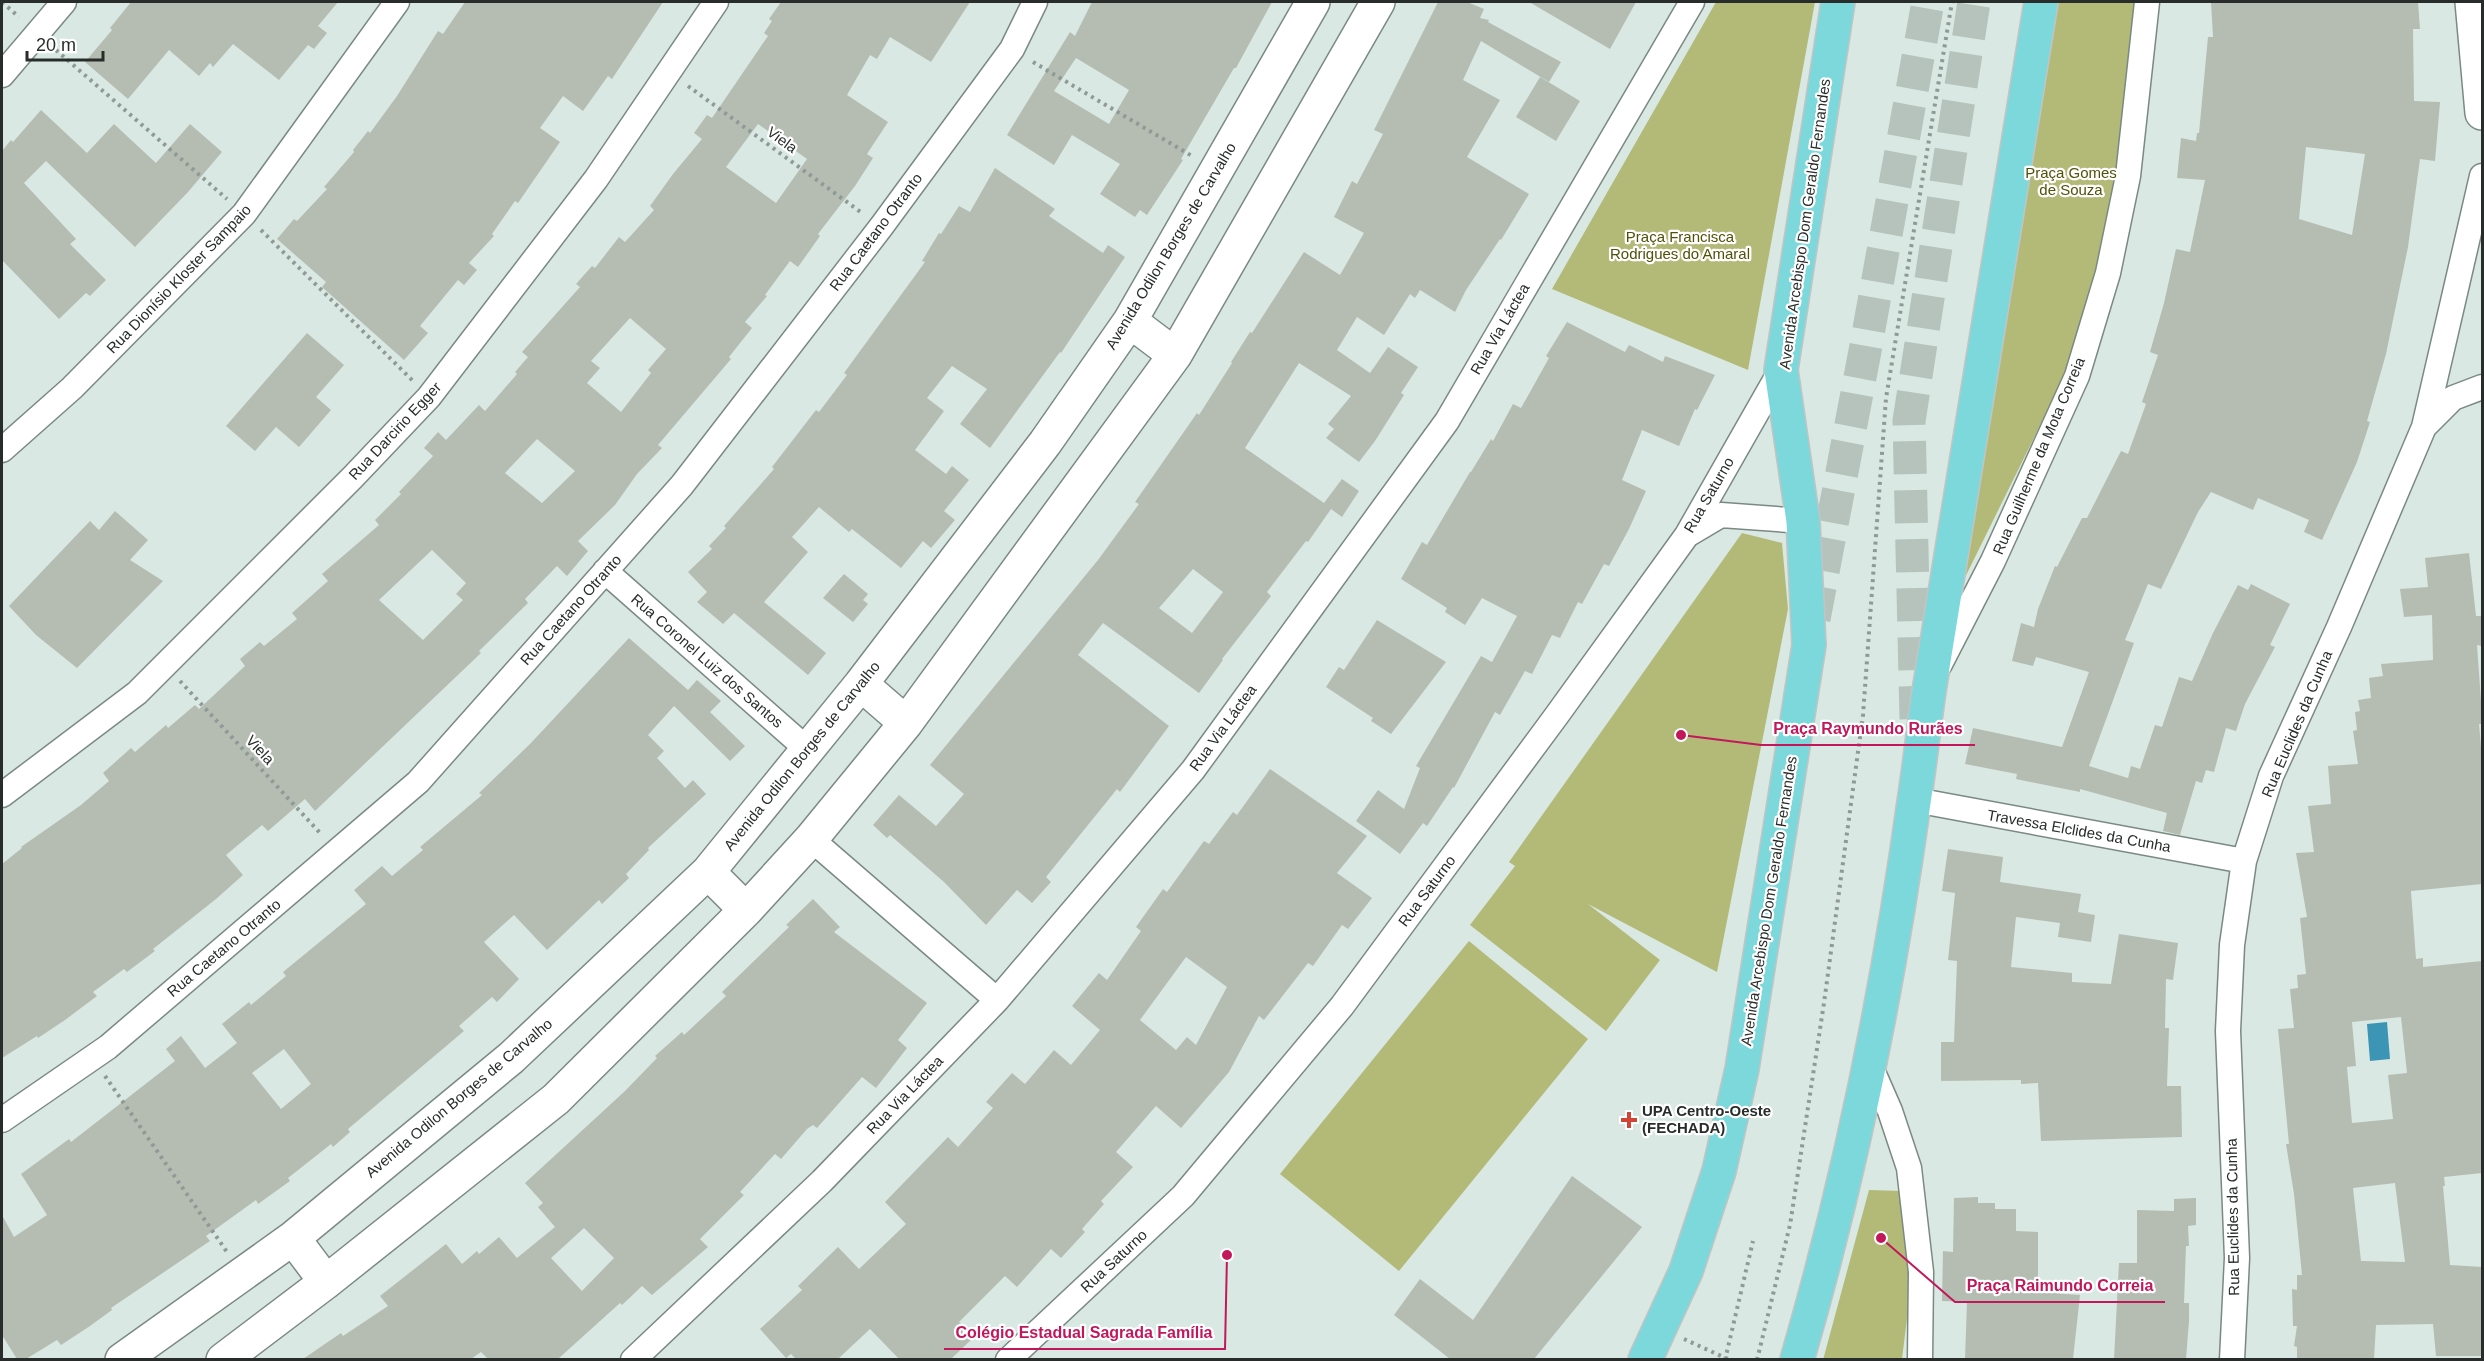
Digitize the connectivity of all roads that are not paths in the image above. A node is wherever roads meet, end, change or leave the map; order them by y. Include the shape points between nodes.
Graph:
1 (64, 2) edge
2 (397, 2) edge
3 (716, 2) edge
4 (1035, 2) edge
5 (1313, 2) edge
6 (1378, 2) edge
7 (1692, 2) edge
8 (1838, 2) edge
9 (2042, 2) edge
10 (2147, 2) edge
11 (2472, 2) edge
12 (2, 75) edge
13 (2482, 113) edge
14 (2482, 176) edge
15 (1130, 321) junction
16 (1175, 355) junction
17 (1781, 370) junction
18 (2482, 387) edge
19 (2424, 427) junction
20 (2, 450) edge
21 (1803, 521) junction
22 (1687, 535) junction
23 (605, 572) junction
24 (861, 684) junction
25 (1930, 685) junction
26 (906, 723) junction
27 (808, 750) junction
28 (2, 795) edge
29 (1914, 800) junction
30 (811, 839) junction
31 (2244, 861) junction
32 (708, 872) junction
33 (746, 910) junction
34 (997, 1000) junction
35 (1869, 1063) junction
36 (2, 1120) edge
37 (293, 1238) junction
38 (326, 1282) junction
39 (122, 1359) edge
40 (222, 1359) edge
41 (633, 1359) edge
42 (1008, 1359) edge
43 (1645, 1359) edge
44 (1797, 1359) edge
45 (1920, 1359) edge
46 (2232, 1359) edge

1 - 12 street
2 - 20 street, Rua Dionísio Kloster Sampaio via 244,214 72,388
3 - 28 street, Rua Darcirio Egger via 596,179 429,396 137,693
4 - 23 street, Rua Caetano Otranto via 1012,49 881,227 682,485
5 - 15 street, Avenida Odilon Borges de Carvalho
6 - 16 street
7 - 34 street, Rua Via Láctea via 1447,421 1193,770
8 - 17 main road, Avenida Arcebispo Dom Geraldo Fernandes
9 - 25 main road
10 - 25 street, Rua Guilherme da Mota Correia via 2128,176 2108,273 2077,376 1993,561
11 - 13 street
14 - 19 street, Rua Euclides da Cunha
15 - 16 street
15 - 24 street, Avenida Odilon Borges de Carvalho via 1045,443
16 - 26 street
17 - 21 main road, Avenida Arcebispo Dom Geraldo Fernandes
17 - 22 street, Rua Saturno
18 - 19 street, Rua Euclides da Cunha via 2454,398
19 - 31 street, Rua Euclides da Cunha via 2271,776
21 - 22 street via 1721,514
21 - 43 main road, Avenida Arcebispo Dom Geraldo Fernandes via 1809,645 1742,1069 1719,1171 1686,1271
22 - 42 street, Rua Saturno via 1342,1006 1183,1196
23 - 27 street, Rua Coronel Luiz dos Santos
23 - 36 street, Rua Caetano Otranto via 418,783 108,1047
24 - 26 street
24 - 27 street, Avenida Odilon Borges de Carvalho
25 - 29 main road
26 - 30 street
27 - 32 street, Avenida Odilon Borges de Carvalho
29 - 31 street, Travessa Elclides da Cunha
29 - 35 main road
30 - 33 street
30 - 34 street
31 - 46 street, Rua Euclides da Cunha via 2232,945 2228,1031 2237,1258
32 - 33 street
32 - 37 street, Avenida Odilon Borges de Carvalho via 511,1058
33 - 38 street via 556,1099
34 - 41 street, Rua Via Láctea via 822,1181
35 - 44 main road via 1837,1209
35 - 45 street via 1908,1168 1921,1272
37 - 38 street
37 - 39 street, Avenida Odilon Borges de Carvalho
38 - 40 street

